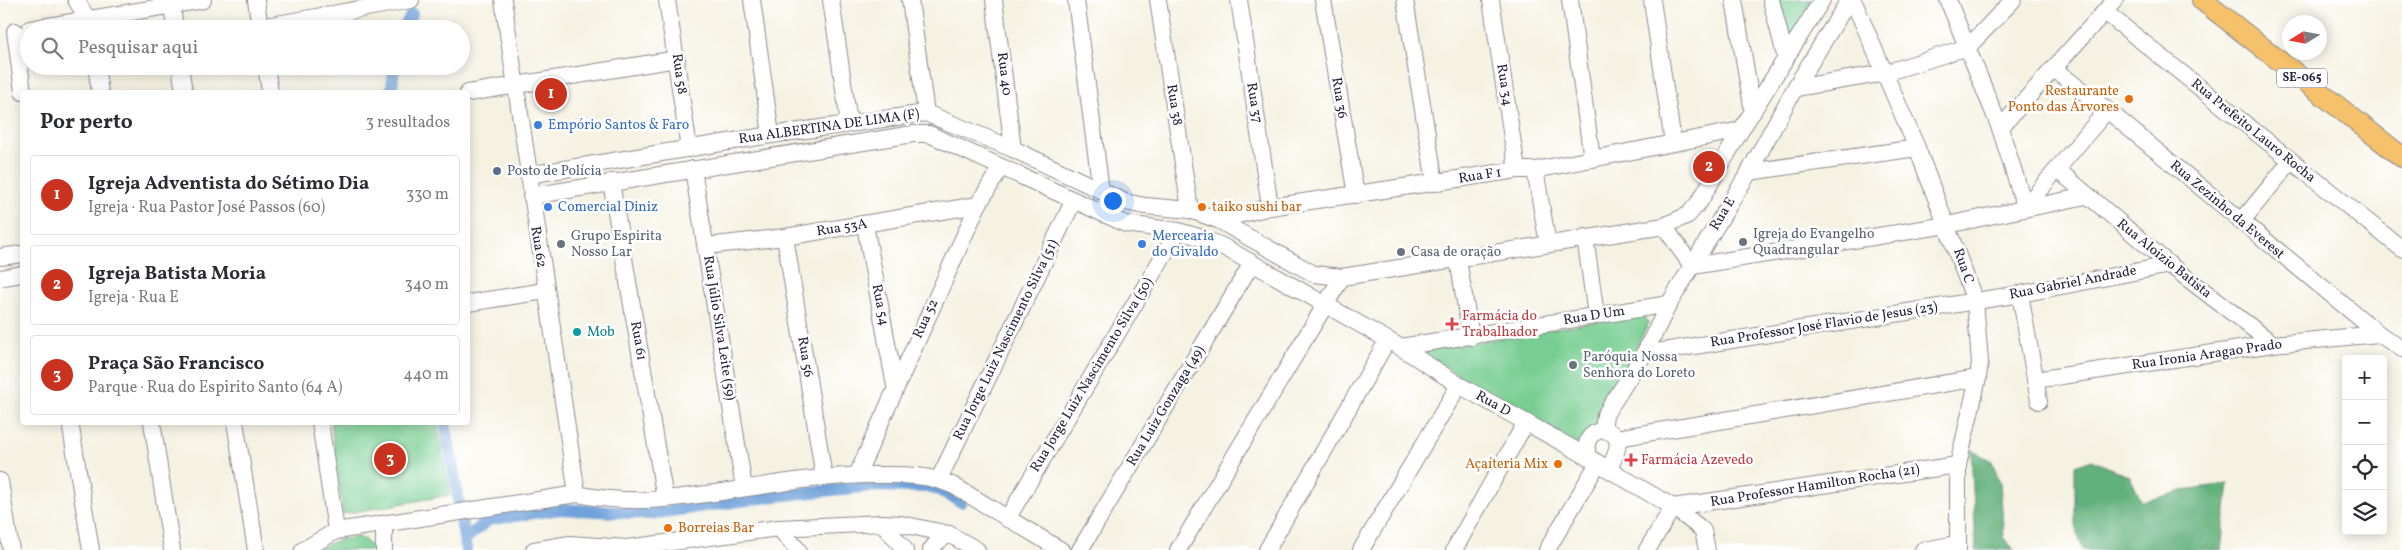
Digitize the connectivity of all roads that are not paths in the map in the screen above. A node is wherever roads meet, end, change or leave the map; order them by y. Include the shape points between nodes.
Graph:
1 (76, 0) edge
2 (199, 0) edge
3 (256, 0) edge
4 (412, 0) edge
5 (503, 0) edge
6 (667, 0) edge
7 (752, 0) edge
8 (830, 0) edge
9 (910, 0) edge
10 (994, 0) edge
11 (1076, 0) edge
12 (1158, 0) edge
13 (1239, 0) edge
14 (1323, 0) edge
15 (1405, 0) edge
16 (1491, 0) edge
17 (1570, 0) edge
18 (1652, 0) edge
19 (1734, 0) edge
20 (1771, 0) edge
21 (1822, 0) edge
22 (1849, 0) edge
23 (1853, 0) edge
24 (1948, 0) edge
25 (2013, 0) edge
26 (2202, 0) edge
27 (172, 6) junction
28 (2110, 6) edge
29 (86, 20) edge
30 (111, 20) edge
31 (174, 20) edge
32 (259, 20) edge
33 (303, 20) edge
34 (18, 30) edge
35 (1968, 47) junction
36 (20, 55) edge
37 (677, 59) junction
38 (1786, 59) junction
39 (2054, 69) junction
40 (1885, 73) junction
41 (22, 75) edge
42 (97, 75) edge
43 (181, 75) edge
44 (267, 75) edge
45 (514, 85) junction
46 (1795, 88) junction
47 (23, 90) edge
48 (100, 90) edge
49 (184, 90) edge
50 (270, 90) edge
51 (470, 93) edge
52 (2107, 110) junction
53 (1752, 112) junction
54 (926, 114) junction
55 (850, 123) junction
56 (2000, 128) junction
57 (1741, 130) junction
58 (771, 135) junction
59 (1673, 143) junction
60 (1917, 148) junction
61 (689, 149) junction
62 (1013, 149) junction
63 (2402, 157) edge
64 (1592, 159) junction
65 (2291, 161) junction
66 (1001, 167) junction
67 (693, 169) junction
68 (1517, 170) junction
69 (1535, 170) junction
70 (2058, 170) junction
71 (1749, 172) junction
72 (528, 175) junction
73 (611, 182) junction
74 (1436, 183) junction
75 (1101, 191) junction
76 (1356, 195) junction
77 (531, 196) junction
78 (2086, 196) junction
79 (1073, 202) junction
80 (978, 205) junction
81 (1270, 206) junction
82 (2025, 207) junction
83 (1190, 210) junction
84 (1218, 220) junction
85 (2241, 222) junction
86 (865, 225) junction
87 (1947, 225) junction
88 (1664, 226) junction
89 (1178, 231) junction
90 (786, 237) junction
91 (1585, 238) junction
92 (1548, 244) junction
93 (706, 246) junction
94 (2402, 249) edge
95 (20, 254) edge
96 (3, 257) edge
97 (1458, 260) junction
98 (1252, 263) junction
99 (2170, 265) junction
100 (1692, 266) junction
101 (10, 276) edge
102 (1342, 277) junction
103 (545, 291) junction
104 (2020, 294) junction
105 (1975, 302) junction
106 (470, 303) edge
107 (1669, 304) junction
108 (1324, 305) junction
109 (1596, 315) junction
110 (2379, 334) junction
111 (1471, 337) junction
112 (1394, 344) junction
113 (2274, 344) junction
114 (2402, 349) edge
115 (1644, 354) junction
116 (1978, 378) junction
117 (2034, 380) junction
118 (1459, 385) junction
119 (895, 386) junction
120 (2039, 401) dead end
121 (1526, 422) junction
122 (70, 425) edge
123 (152, 425) edge
124 (235, 425) edge
125 (320, 425) edge
126 (1610, 434) junction
127 (1598, 463) junction
128 (1958, 465) junction
129 (857, 475) junction
130 (824, 478) junction
131 (939, 479) junction
132 (0, 481) edge
133 (744, 488) junction
134 (577, 494) junction
135 (665, 499) junction
136 (1673, 508) junction
137 (1007, 518) junction
138 (882, 523) junction
139 (384, 525) junction
140 (779, 528) junction
141 (336, 532) junction
142 (949, 534) junction
143 (692, 545) edge
144 (1958, 547) edge
145 (627, 549) edge
146 (11, 550) edge
147 (91, 550) edge
148 (172, 550) edge
149 (256, 550) edge
150 (303, 550) edge
151 (384, 550) edge
152 (534, 550) edge
153 (798, 550) edge
154 (905, 550) edge
155 (931, 550) edge
156 (977, 550) edge
157 (1061, 550) edge
158 (1080, 550) edge
159 (1178, 550) edge
160 (1267, 550) edge
161 (1361, 550) edge
162 (1454, 550) edge
163 (1547, 550) edge
164 (1647, 550) edge
165 (1708, 550) edge
166 (1923, 550) edge

1 - 29 street
2 - 27 street
3 - 32 street
4 - 33 street
5 - 45 street, Rua 62
6 - 37 street, Rua 58
7 - 58 street
8 - 55 street
9 - 54 street
10 - 62 street, Rua 40
11 - 75 street
12 - 83 street, Rua 38
13 - 81 street, Rua 37
14 - 76 street, Rua 36
15 - 74 street
16 - 68 street, Rua 34
17 - 64 street
18 - 59 street
19 - 53 street
20 - 38 street
21 - 38 street, Rua E
22 - 46 street, Rua E
23 - 40 street, Rua C
24 - 35 street
25 - 35 street
26 - 63 main road, SE-065
27 - 30 street
27 - 31 street
28 - 39 street
28 - 65 street, Rua Prefeito Lauro Rocha
34 - 36 street
35 - 40 street
35 - 56 street
37 - 45 street
37 - 61 street, Rua 58
38 - 53 street, Rua E
39 - 52 street, Rua Zezinho da Everest
39 - 56 street
40 - 46 street
40 - 60 street, Rua C
41 - 47 street
42 - 48 street
43 - 49 street
44 - 50 street
45 - 51 street
45 - 72 street, Rua 62
46 - 71 street, Rua E
52 - 70 street
52 - 85 street, Rua Zezinho da Everest
53 - 57 street, Rua E
54 - 55 street, Rua ALBERTINA DE LIMA (F)
54 - 62 street, Rua ALBERTINA DE LIMA (F)
55 - 58 street, Rua ALBERTINA DE LIMA (F)
56 - 82 street
57 - 59 street, Rua F 1
57 - 88 street, Rua E via 1695,209
58 - 61 street, Rua ALBERTINA DE LIMA (F)
59 - 64 street, Rua F 1
60 - 71 street
60 - 87 street, Rua C
61 - 72 street, Rua ALBERTINA DE LIMA (F)
62 - 75 street, Rua ALBERTINA DE LIMA (F)
64 - 69 street, Rua F 1
65 - 85 street
65 - 94 street, Rua Prefeito Lauro Rocha
66 - 67 street, Rua D via 923,133
66 - 79 street, Rua D
66 - 80 street, Rua 52
67 - 73 street, Rua D
67 - 93 street, Rua Júlio Silva Leite (59)
68 - 69 street, Rua F 1
68 - 74 street, Rua F 1
69 - 92 street
70 - 78 street, Rua Aloizio Batista
70 - 82 street
71 - 100 street, Rua E
72 - 77 street, Rua 62
73 - 77 street, Rua D
73 - 135 street, Rua 61
74 - 76 street, Rua F 1
75 - 83 street, Rua ALBERTINA DE LIMA (F) via 1134,204
76 - 81 street, Rua F 1
77 - 103 street, Rua 62
78 - 82 street
78 - 99 street, Rua Aloizio Batista
79 - 89 street, Rua D via 1135,227
79 - 131 street, Rua Jorge Luiz Nascimento Silva (51)
80 - 86 street, Rua 53A
80 - 119 street, Rua 52
81 - 84 street, Rua F 1
82 - 87 street
83 - 84 street, Rua ALBERTINA DE LIMA (F)
84 - 102 street, Rua ALBERTINA DE LIMA (F) via 1314,274
85 - 110 street, Rua Zezinho da Everest
86 - 90 street, Rua 53A
86 - 119 street, Rua 54
87 - 100 street
87 - 105 street, Rua C
88 - 91 street, Rua ALBERTINA DE LIMA (F)
88 - 100 street
89 - 98 street, Rua D via 1212,242
89 - 137 street, Rua Jorge Luiz Nascimento Silva (50)
90 - 93 street, Rua 53A
90 - 130 street, Rua 56
91 - 92 street, Rua ALBERTINA DE LIMA (F)
91 - 109 street
92 - 97 street, Rua ALBERTINA DE LIMA (F)
93 - 133 street, Rua Júlio Silva Leite (59)
95 - 96 street
96 - 101 street
97 - 102 street, Rua ALBERTINA DE LIMA (F)
97 - 111 street
98 - 108 street, Rua D
98 - 158 street, Rua Luiz Gonzaga (49)
99 - 104 street, Rua Gabriel Andrade
99 - 113 street, Rua Aloizio Batista
100 - 107 street, Rua E
102 - 108 street
103 - 106 street
103 - 134 street, Rua 62
104 - 105 street, Rua Gabriel Andrade
104 - 117 street
105 - 115 street, Rua Professor José Flavio de Jesus (23)
105 - 116 street, Rua C via 1980,356
107 - 109 street, Rua D Um
107 - 115 street, Rua E
108 - 112 street, Rua D
108 - 159 street
109 - 111 street, Rua D Um
110 - 113 street, Rua Ironia Aragao Prado
110 - 114 street, Rua Zezinho da Everest
111 - 112 street, Rua D Um
112 - 118 street, Rua D
112 - 160 street
113 - 117 street, Rua Ironia Aragao Prado
115 - 126 street, Rua E via 1605,415
116 - 126 street
116 - 128 street, Rua C
117 - 120 street
118 - 121 street, Rua D
118 - 161 street
119 - 129 street, Rua 52
121 - 127 street, Rua D
121 - 162 street
122 - 147 street
123 - 148 street
124 - 149 street
125 - 141 street
126 - 127 street via 1619,446 1616,457
126 - 127 street via 1597,431 1587,440
127 - 136 street, Rua D
127 - 163 street
128 - 136 street, Rua Professor Hamilton Rocha (21)
128 - 144 street, Rua C
129 - 130 street
129 - 131 street via 914,475
130 - 133 street
131 - 137 street
132 - 146 street
133 - 135 street
134 - 135 street via 604,499
134 - 139 street
136 - 164 street
136 - 165 street, Rua D via 1701,528
137 - 157 street
138 - 140 street
138 - 142 street
138 - 154 street
139 - 141 street
139 - 151 street
140 - 143 street
140 - 153 street
141 - 150 street
142 - 155 street
142 - 156 street
143 - 145 street
144 - 166 street
145 - 152 street via 570,544

